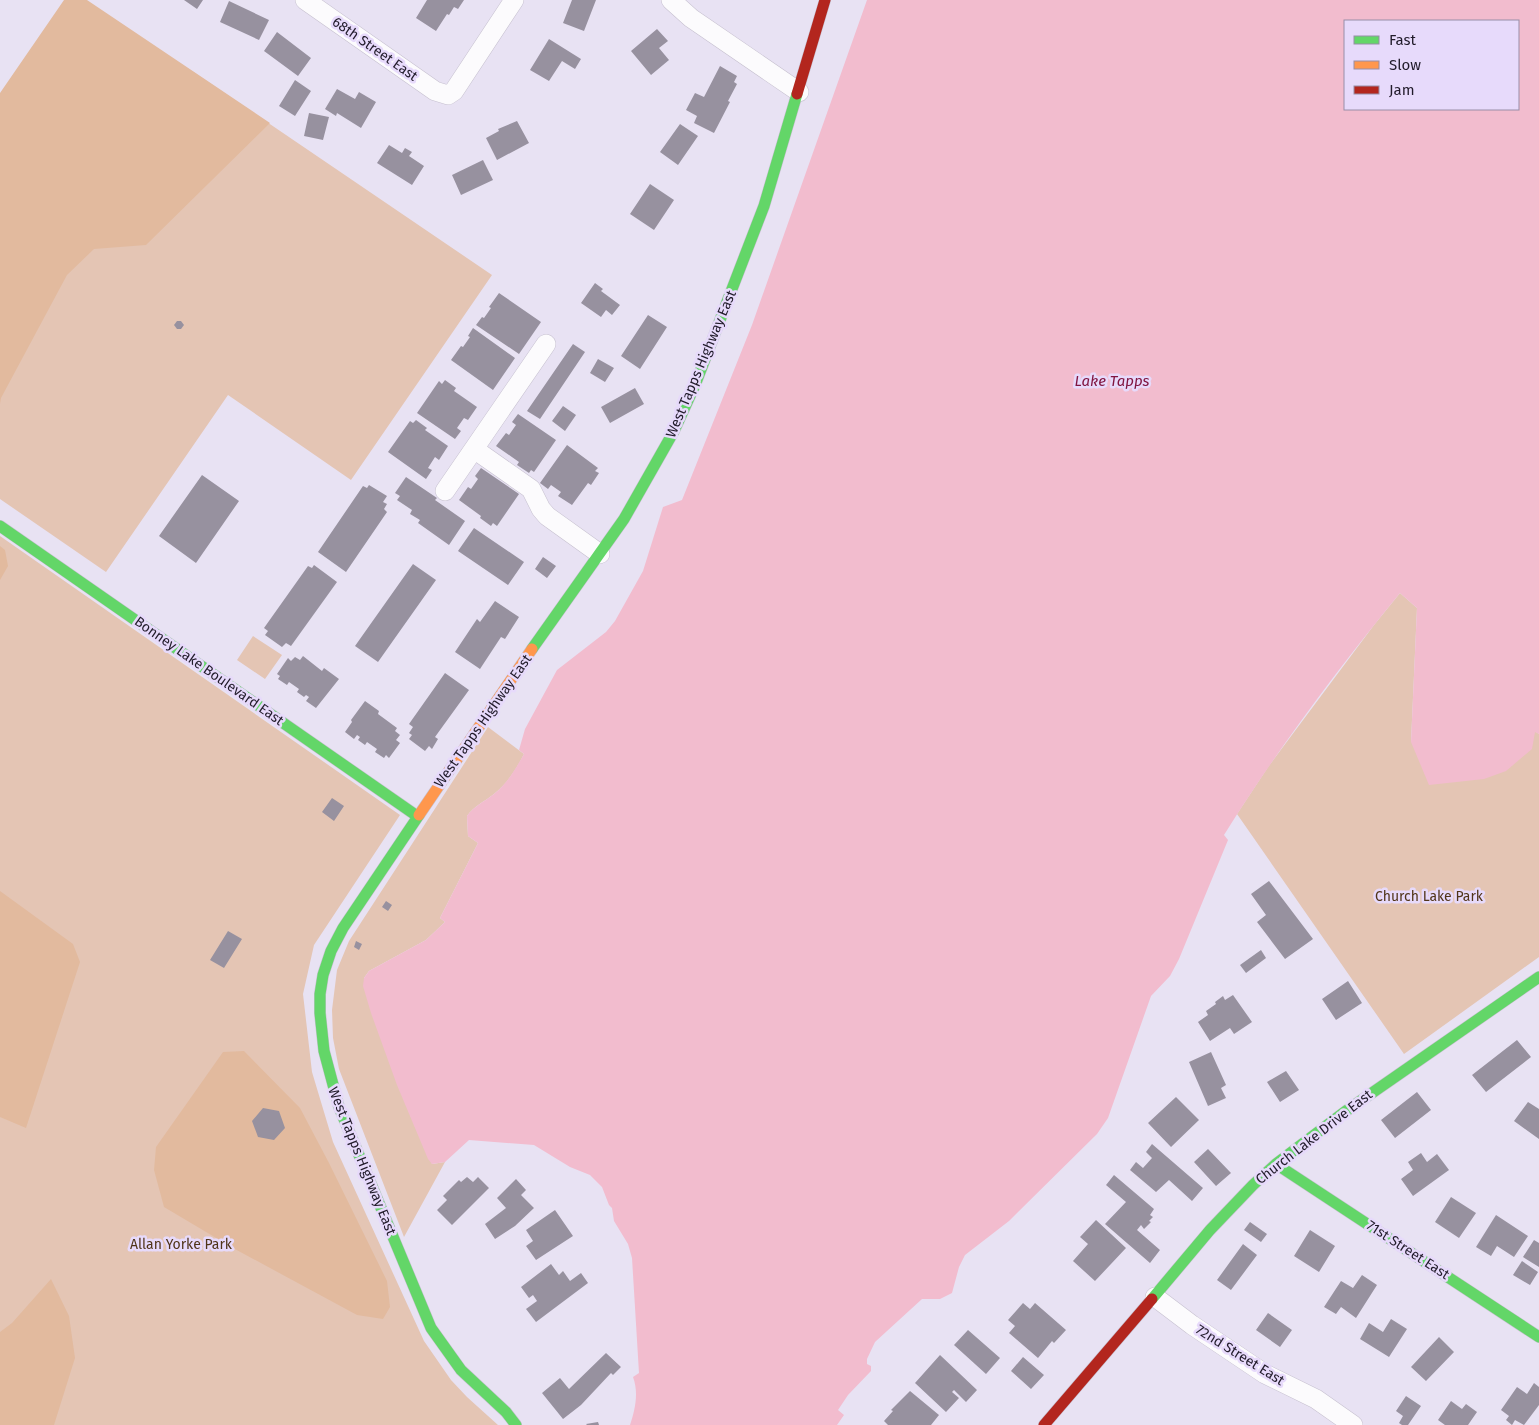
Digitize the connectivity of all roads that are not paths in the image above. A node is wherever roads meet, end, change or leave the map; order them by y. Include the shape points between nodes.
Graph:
1 (305, 0) edge
2 (514, 0) edge
3 (671, 0) edge
4 (825, 0) edge
5 (799, 92) junction
6 (546, 344) dead end
7 (474, 448) junction
8 (445, 491) dead end
9 (0, 526) edge
10 (600, 554) junction
11 (418, 816) junction
12 (1539, 977) edge
13 (1276, 1164) junction
14 (1155, 1297) junction
15 (1539, 1337) edge
16 (516, 1425) edge
17 (1044, 1425) edge
18 (1353, 1425) edge

1 - 2 street, 68th Street East via 435,91 448,95 454,91
3 - 5 street
4 - 5 street, West Tapps Highway East
5 - 10 street, West Tapps Highway East via 764,206 696,385 654,469
6 - 7 street
7 - 8 street
7 - 10 street via 531,489 547,516
9 - 11 street, Bonney Lake Boulevard East
10 - 11 street, West Tapps Highway East
11 - 16 street, West Tapps Highway East via 329,954 320,991 322,1045 339,1107 431,1328 461,1370
12 - 13 street, Church Lake Drive East via 1346,1111
13 - 14 street, Church Lake Drive East via 1216,1224
13 - 15 street, 71st Street East
14 - 17 street, Church Lake Drive East
14 - 18 street, 72nd Street East via 1265,1374 1316,1399

